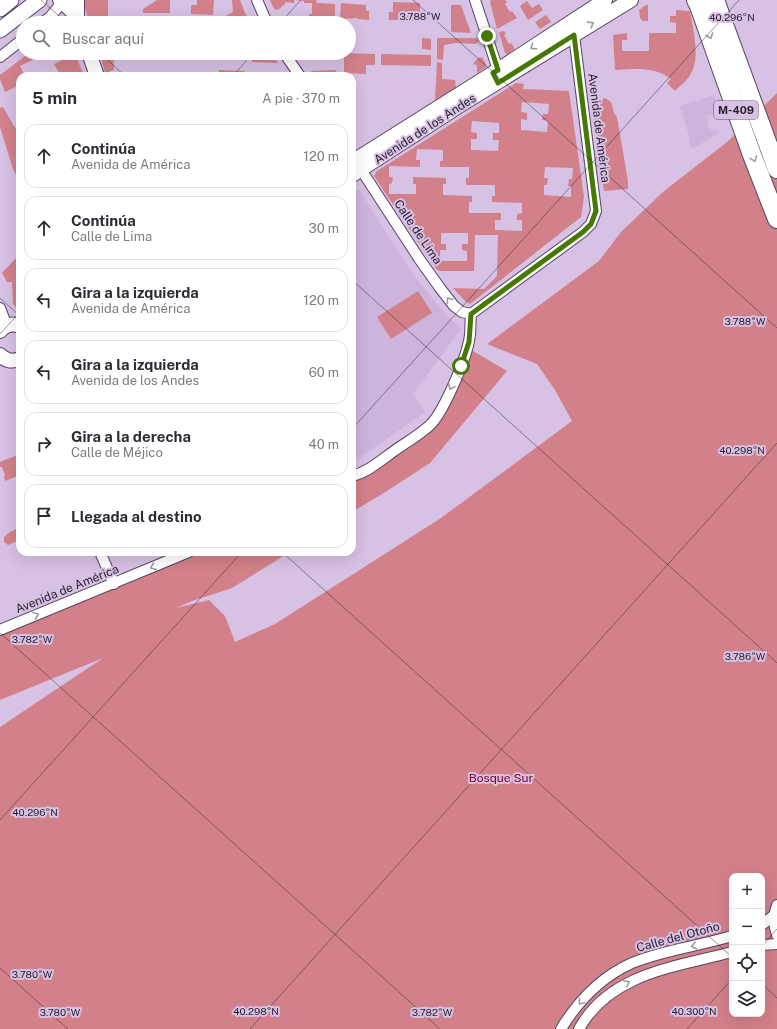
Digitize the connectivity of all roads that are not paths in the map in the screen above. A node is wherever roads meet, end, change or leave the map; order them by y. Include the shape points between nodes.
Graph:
1 (11, 0) edge
2 (39, 0) edge
3 (77, 0) edge
4 (257, 0) edge
5 (475, 0) edge
6 (605, 0) edge
7 (631, 0) edge
8 (696, 0) edge
9 (715, 0) edge
10 (62, 1) edge
11 (0, 9) edge
12 (18, 16) edge
13 (51, 16) edge
14 (75, 16) edge
15 (78, 16) edge
16 (264, 16) edge
17 (16, 18) edge
18 (0, 30) edge
19 (574, 35) junction
20 (16, 44) edge
21 (0, 57) edge
22 (91, 60) edge
23 (289, 60) edge
24 (96, 72) edge
25 (297, 72) edge
26 (496, 75) junction
27 (356, 163) edge
28 (356, 165) edge
29 (777, 169) edge
30 (777, 219) edge
31 (0, 308) edge
32 (471, 314) junction
33 (9, 327) edge
34 (1, 356) edge
35 (16, 361) edge
36 (356, 475) edge
37 (102, 556) edge
38 (180, 556) edge
39 (114, 584) junction
40 (0, 630) edge
41 (777, 905) edge
42 (774, 916) junction
43 (765, 923) edge
44 (777, 935) edge
45 (729, 937) edge
46 (777, 944) edge
47 (765, 945) edge
48 (729, 953) edge
49 (561, 1029) edge
50 (579, 1029) edge

1 - 11 main road
2 - 12 main road
3 - 15 main road
4 - 16 street
5 - 26 street
6 -> 26 main road, Avenida de los Andes
19 -> 7 main road, Avenida de los Andes
8 -> 30 highway, M-409
9 - 29 highway, M-409
10 - 13 street
10 - 14 main road
17 - 18 main road
19 - 26 main road, Avenida de los Andes
19 - 32 street, Avenida de América via 596,211 591,224 583,232
20 - 21 street
22 - 24 main road
23 - 25 street
26 - 27 main road, Avenida de los Andes via 457,107
32 -> 28 street, Calle de Lima via 462,312 454,306
31 - 33 street
32 -> 36 street via 469,342 461,366 436,418 429,426
34 - 35 main road
37 - 39 street
38 -> 39 street, Avenida de América
40 -> 39 street, Avenida de América
41 - 42 street
42 - 43 street
42 - 44 street
45 -> 49 street, Calle del Otoño via 652,956 612,974 594,988
46 - 47 street
50 -> 48 street via 590,1013 623,985 658,971

